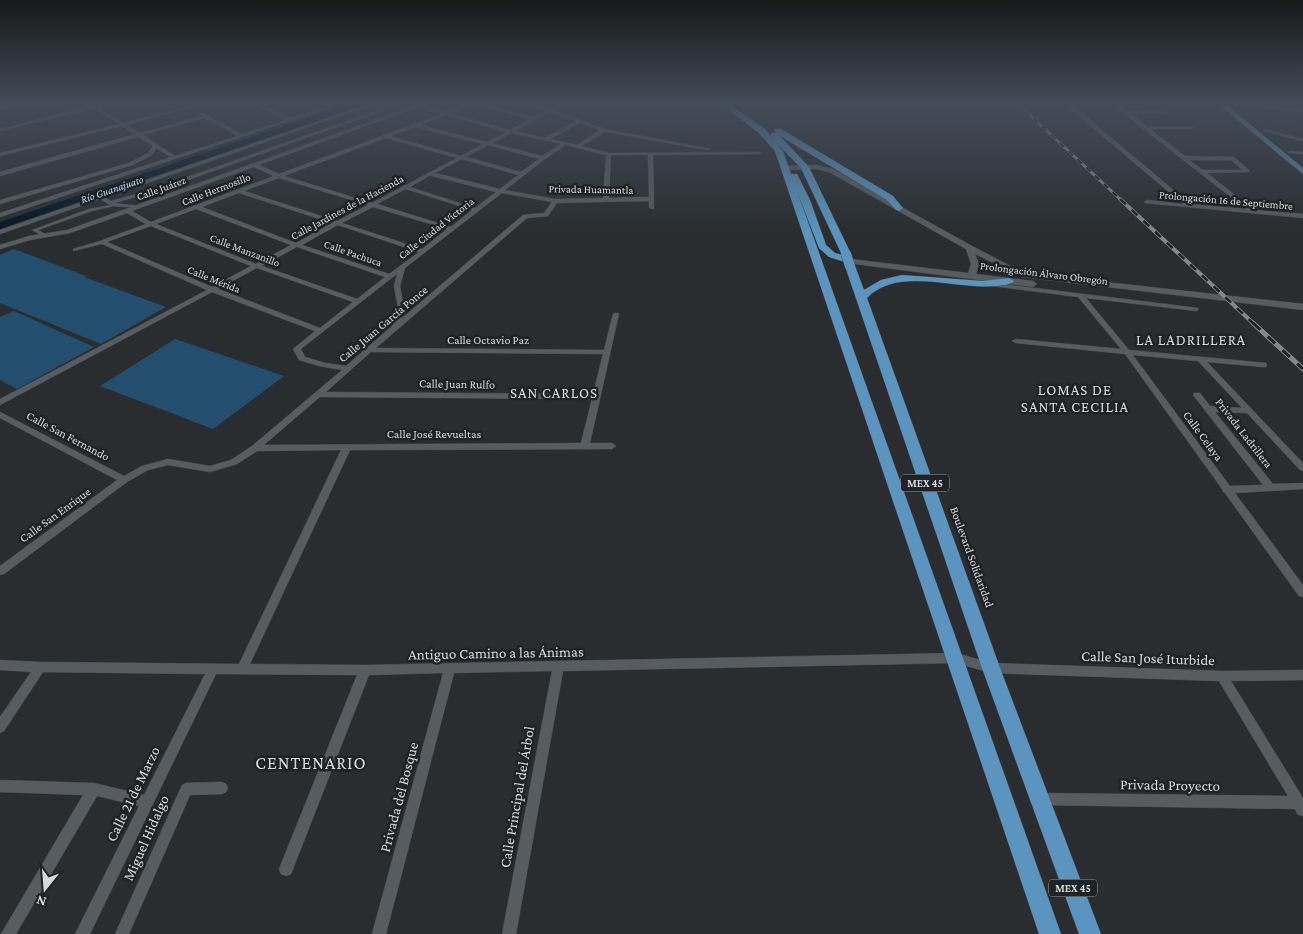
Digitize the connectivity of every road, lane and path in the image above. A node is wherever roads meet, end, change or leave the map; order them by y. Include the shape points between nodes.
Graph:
1 (156, 145) edge
2 (37, 146) edge
3 (102, 146) edge
4 (157, 146) edge
5 (213, 146) edge
6 (250, 146) edge
7 (280, 146) edge
8 (308, 146) edge
9 (359, 146) edge
10 (417, 146) edge
11 (482, 146) edge
12 (492, 146) edge
13 (563, 146) edge
14 (572, 146) edge
15 (686, 146) edge
16 (775, 146) edge
17 (785, 146) edge
18 (802, 146) edge
19 (1117, 146) edge
20 (1168, 146) edge
21 (1271, 146) edge
22 (1283, 146) edge
23 (578, 147) joint
24 (1290, 152) junction
25 (759, 153) dead end
26 (1303, 153) edge
27 (609, 154) junction
28 (650, 154) junction
29 (731, 154) junction
30 (0, 155) edge
31 (175, 158) junction
32 (459, 158) junction
33 (543, 158) junction
34 (1184, 158) junction
35 (1303, 163) edge
36 (255, 165) junction
37 (805, 167) junction
38 (784, 168) junction
39 (1202, 172) junction
40 (1303, 172) edge
41 (0, 174) edge
42 (432, 174) junction
43 (522, 174) junction
44 (278, 176) junction
45 (405, 187) junction
46 (239, 191) junction
47 (501, 191) junction
48 (100, 197) junction
49 (652, 199) junction
50 (555, 200) junction
51 (606, 200) junction
52 (0, 202) edge
53 (1147, 202) dead end
54 (112, 204) junction
55 (371, 205) junction
56 (197, 206) junction
57 (1189, 206) junction
58 (139, 207) junction
59 (652, 208) dead end
60 (899, 208) junction
61 (476, 210) junction
62 (128, 211) junction
63 (1253, 212) junction
64 (0, 215) edge
65 (525, 216) joint
66 (1303, 216) edge
67 (151, 224) junction
68 (336, 224) junction
69 (452, 229) junction
70 (0, 232) edge
71 (45, 236) junction
72 (102, 242) junction
73 (297, 245) junction
74 (0, 247) edge
75 (969, 248) junction
76 (75, 250) dead end
77 (423, 252) junction
78 (849, 260) junction
79 (256, 266) junction
80 (403, 266) junction
81 (391, 276) junction
82 (970, 276) junction
83 (1009, 281) junction
84 (983, 284) junction
85 (1033, 284) junction
86 (213, 290) junction
87 (1081, 296) junction
88 (861, 298) junction
89 (358, 302) junction
90 (1234, 303) junction
91 (1303, 307) edge
92 (1196, 309) dead end
93 (1303, 313) edge
94 (616, 314) dead end
95 (395, 329) junction
96 (321, 331) junction
97 (1016, 341) dead end
98 (298, 349) joint
99 (370, 350) junction
100 (607, 352) junction
101 (1127, 352) junction
102 (1201, 360) junction
103 (1263, 365) dead end
104 (348, 368) junction
105 (318, 394) junction
106 (1198, 395) dead end
107 (596, 398) junction
108 (0, 402) edge
109 (1209, 409) junction
110 (1250, 411) junction
111 (0, 415) edge
112 (585, 446) junction
113 (612, 446) dead end
114 (348, 447) junction
115 (255, 448) junction
116 (1303, 468) edge
117 (124, 480) junction
118 (1303, 486) edge
119 (1271, 488) junction
120 (1226, 490) junction
121 (0, 571) edge
122 (1303, 593) edge
123 (956, 658) junction
124 (0, 665) edge
125 (40, 667) junction
126 (558, 667) junction
127 (450, 668) junction
128 (991, 668) junction
129 (213, 669) junction
130 (242, 669) junction
131 (365, 670) junction
132 (1303, 675) edge
133 (1222, 676) junction
134 (0, 727) edge
135 (0, 786) edge
136 (222, 788) dead end
137 (94, 789) junction
138 (1041, 800) junction
139 (148, 802) junction
140 (1301, 806) edge
141 (286, 869) dead end
142 (8, 934) edge
143 (82, 934) edge
144 (122, 934) edge
145 (378, 934) edge
146 (508, 934) edge
147 (1050, 934) edge
148 (1090, 934) edge

1 - 52 street via 150,154 131,164
2 - 30 street
3 - 41 street
4 - 31 street
5 - 31 street
6 - 48 street
7 - 54 street
8 - 36 street, Calle Juárez
9 - 44 street, Calle Hermosillo
10 - 32 street
11 - 32 street, Calle Jardines de la Hacienda
12 - 33 street
13 - 33 street, Calle Ciudad Victoria
14 - 23 street
15 - 29 street
16 - 38 highway, MEX 45
17 - 37 highway, Boulevard Solidaridad / MEX 45
18 - 60 highway via 890,198
19 - 57 street
20 - 34 street
21 - 40 main road
22 - 24 main road
23 - 27 street
24 - 26 street
24 - 35 main road
25 - 29 street
27 - 28 street
27 - 51 street
28 - 29 street
28 - 49 street
31 - 64 street
32 - 42 street, Calle Jardines de la Hacienda
32 - 43 street
33 - 43 street, Calle Ciudad Victoria
34 - 39 street
34 - 39 street via 1232,158 1247,171
36 - 44 street
36 - 58 street, Calle Juárez
37 - 38 street
37 - 60 street via 831,170
37 - 78 highway, Boulevard Solidaridad / MEX 45
38 - 78 highway via 795,177 822,246
38 - 123 highway, MEX 45
39 - 63 street
42 - 45 street, Calle Jardines de la Hacienda
42 - 47 street, Privada Huamantla
43 - 47 street, Calle Ciudad Victoria
44 - 46 street, Calle Hermosillo
44 - 55 street
45 - 55 street, Calle Jardines de la Hacienda
45 - 61 street
46 - 56 street, Calle Hermosillo
46 - 68 street
47 - 50 street, Privada Huamantla
47 - 61 street, Calle Ciudad Victoria
48 - 54 street
48 - 70 street
49 - 51 street, Privada Huamantla
49 - 59 street
50 - 51 street, Privada Huamantla
50 - 65 street via 546,214
53 - 57 street, Prolongación 16 de Septiembre
54 - 58 street
54 - 71 street via 34,230
55 - 68 street, Calle Jardines de la Hacienda
55 - 69 street
56 - 67 street, Calle Hermosillo
56 - 73 street, Calle Pachuca
57 - 63 street, Prolongación 16 de Septiembre
58 - 62 street, Calle Juárez
60 - 75 street
61 - 69 street, Calle Ciudad Victoria
62 - 67 street, Calle Manzanillo
62 - 71 street, Calle Juárez via 68,232
63 - 66 street, Prolongación 16 de Septiembre
65 - 95 street, Calle Juan García Ponce
67 - 72 street, Calle Hermosillo
67 - 79 street, Calle Manzanillo
68 - 73 street, Calle Jardines de la Hacienda
68 - 77 street
69 - 77 street, Calle Ciudad Victoria
71 - 74 street, Calle Juárez
72 - 76 street, Calle Hermosillo
72 - 86 street, Calle Mérida
73 - 79 street, Calle Jardines de la Hacienda
73 - 81 street, Calle Pachuca
75 - 82 street via 975,264
75 - 85 street
77 - 80 street, Calle Ciudad Victoria
78 - 82 street, Prolongación Álvaro Obregón
78 - 88 highway, Boulevard Solidaridad / MEX 45
79 - 86 street, Calle Jardines de la Hacienda
79 - 89 street, Calle Manzanillo
80 - 81 street, Calle Ciudad Victoria
80 - 95 street via 397,286 401,308
81 - 89 street, Calle Ciudad Victoria
82 - 83 street, Prolongación Álvaro Obregón
83 - 84 highway
83 - 85 street, Prolongación Álvaro Obregón
84 - 85 street
84 - 88 highway via 891,279 876,285
85 - 87 street
85 - 90 street, Prolongación Álvaro Obregón
86 - 96 street, Calle Mérida
86 - 108 street, Calle Jardines de la Hacienda
87 - 92 street
87 - 101 street, Calle Celaya
88 - 128 highway, Boulevard Solidaridad / MEX 45
89 - 96 street, Calle Ciudad Victoria
90 - 91 street
90 - 93 street
94 - 100 street
95 - 99 street, Calle Juan García Ponce
96 - 98 street
97 - 101 street
98 - 104 street via 302,358 309,362
99 - 100 street, Calle Octavio Paz
99 - 104 street, Calle Juan García Ponce
100 - 107 street
101 - 102 street
101 - 120 street, Calle Celaya
102 - 103 street
102 - 110 street
104 - 105 street, Calle Juan García Ponce
105 - 107 street, Calle Juan Rulfo
105 - 115 street, Calle Juan García Ponce
106 - 109 street, Privada Ladrillera
107 - 112 street
109 - 110 street
109 - 119 street, Privada Ladrillera
110 - 116 street
111 - 117 street, Calle San Fernando
112 - 113 street, Calle José Revueltas
112 - 114 street, Calle José Revueltas
114 - 115 street, Calle José Revueltas
114 - 130 street
115 - 117 street, Calle San Enrique via 223,467 210,469 168,462 144,468
117 - 121 street, Calle San Enrique
118 - 119 street
119 - 120 street
120 - 122 street, Calle Celaya
123 - 126 street, Antiguo Camino a las Ánimas
123 - 128 street, Antiguo Camino a las Ánimas
123 - 147 highway, MEX 45
124 - 125 street, Antiguo Camino a las Ánimas
125 - 129 street, Antiguo Camino a las Ánimas
125 - 134 street
126 - 127 street, Antiguo Camino a las Ánimas
126 - 146 street, Calle Principal del Árbol
127 - 131 street, Antiguo Camino a las Ánimas
127 - 145 street, Privada del Bosque
128 - 133 street, Calle San José Iturbide
128 - 138 highway, Boulevard Solidaridad / MEX 45
129 - 130 street, Antiguo Camino a las Ánimas
129 - 139 street, Calle 21 de Marzo
130 - 131 street, Antiguo Camino a las Ánimas
131 - 141 street
132 - 133 street, Calle San José Iturbide
133 - 140 street
135 - 137 street
136 - 144 street, Miguel Hidalgo via 186,789
137 - 139 street
137 - 142 street
138 - 140 street, Privada Proyecto
138 - 148 highway, Boulevard Solidaridad / MEX 45
139 - 143 street, Calle 21 de Marzo

